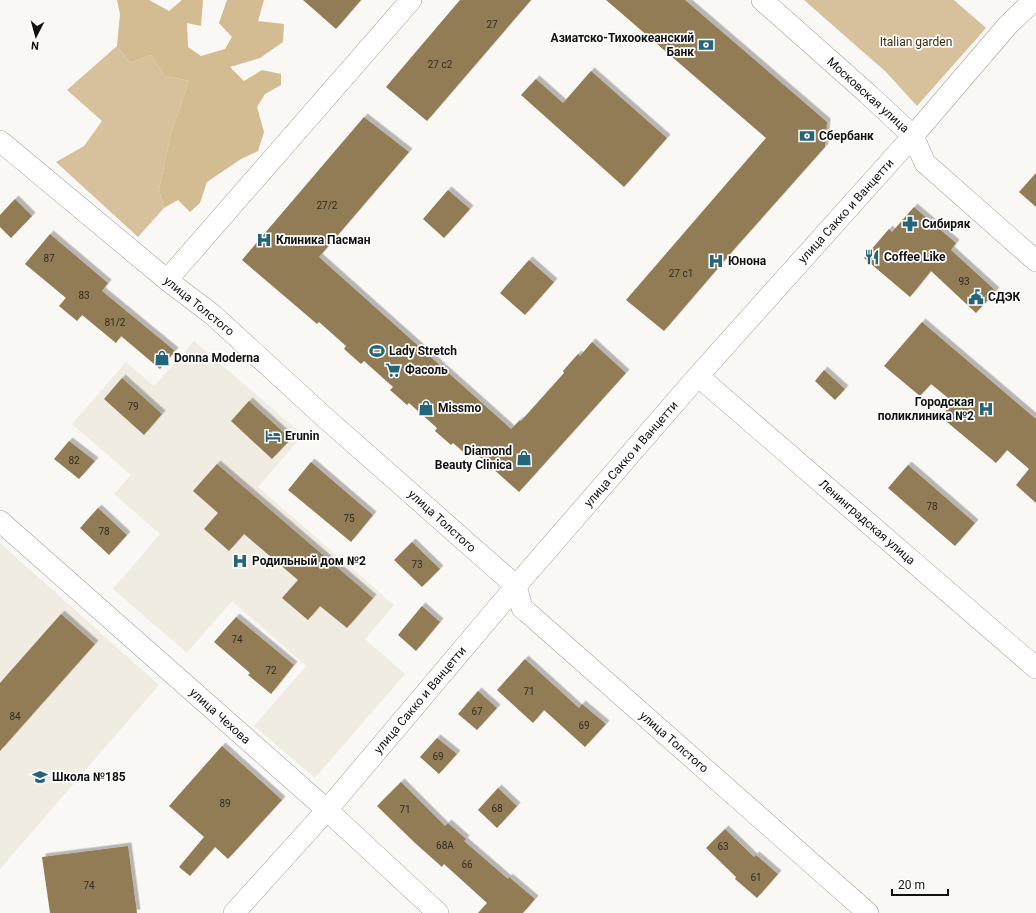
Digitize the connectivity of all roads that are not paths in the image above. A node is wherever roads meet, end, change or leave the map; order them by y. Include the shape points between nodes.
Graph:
1 (411, 0) edge
2 (762, 0) edge
3 (1034, 0) edge
4 (914, 136) junction
5 (0, 141) edge
6 (1036, 261) edge
7 (167, 280) junction
8 (698, 376) junction
9 (0, 521) edge
10 (516, 586) junction
11 (1036, 668) edge
12 (327, 810) junction
13 (234, 913) edge
14 (438, 913) edge
15 (868, 913) edge

1 - 7 street
2 - 4 street, Московская улица
3 - 4 street, улица Сакко и Ванцетти via 1008,25
4 - 6 street, Московская улица via 925,163
4 - 8 street, улица Сакко и Ванцетти
5 - 7 street, улица Толстого
7 - 10 street, улица Толстого via 213,315
8 - 10 street, улица Сакко и Ванцетти
8 - 11 street, Ленинградская улица
9 - 12 street, улица Чехова
10 - 12 street, улица Сакко и Ванцетти
10 - 15 street, улица Толстого via 522,608
12 - 13 street, улица Сакко и Ванцетти
12 - 14 street, улица Чехова

